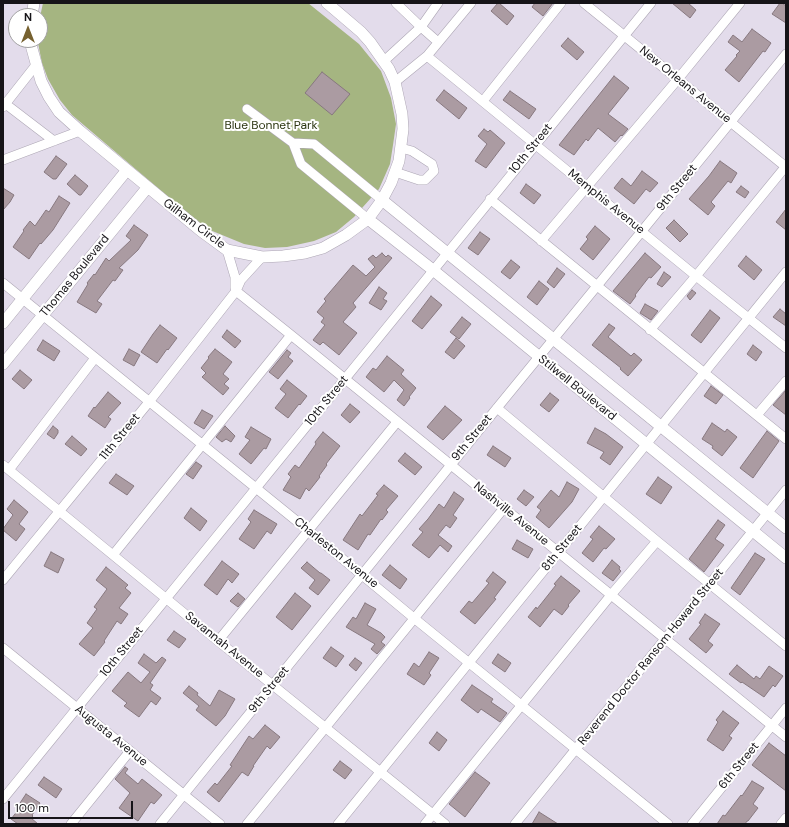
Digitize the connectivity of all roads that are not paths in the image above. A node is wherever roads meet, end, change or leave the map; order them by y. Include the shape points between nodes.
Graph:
1 (327, 3) edge
2 (396, 3) edge
3 (438, 3) edge
4 (471, 3) edge
5 (561, 3) edge
6 (584, 3) edge
7 (651, 3) edge
8 (740, 3) edge
9 (421, 27) junction
10 (624, 35) junction
11 (438, 42) junction
12 (32, 48) edge
13 (786, 54) edge
14 (427, 56) junction
15 (384, 61) junction
16 (36, 65) junction
17 (678, 80) junction
18 (394, 82) junction
19 (483, 101) junction
20 (4, 104) edge
21 (247, 110) dead end
22 (730, 122) junction
23 (80, 131) junction
24 (54, 141) junction
25 (292, 143) junction
26 (536, 144) junction
27 (401, 148) junction
28 (3, 160) edge
29 (786, 167) edge
30 (127, 170) junction
31 (395, 172) junction
32 (588, 187) junction
33 (147, 188) junction
34 (490, 199) junction
35 (382, 200) junction
36 (368, 219) junction
37 (642, 231) junction
38 (541, 241) junction
39 (227, 250) junction
40 (447, 253) junction
41 (262, 257) junction
42 (433, 270) junction
43 (786, 272) edge
44 (696, 276) junction
45 (3, 283) edge
46 (597, 286) junction
47 (236, 291) junction
48 (23, 299) junction
49 (43, 316) junction
50 (749, 318) junction
51 (3, 323) edge
52 (650, 330) junction
53 (291, 335) junction
54 (553, 339) junction
55 (786, 348) edge
56 (539, 356) junction
57 (95, 358) junction
58 (3, 364) edge
59 (704, 373) junction
60 (344, 379) junction
61 (786, 381) edge
62 (149, 402) junction
63 (497, 408) junction
64 (757, 415) junction
65 (397, 422) junction
66 (660, 426) junction
67 (786, 439) edge
68 (202, 444) junction
69 (646, 444) junction
70 (451, 465) junction
71 (6, 467) edge
72 (256, 488) junction
73 (786, 490) edge
74 (603, 497) junction
75 (504, 508) junction
76 (59, 511) junction
77 (767, 513) junction
78 (786, 528) edge
79 (309, 531) junction
80 (753, 531) junction
81 (657, 541) junction
82 (558, 552) junction
83 (113, 555) junction
84 (786, 558) edge
85 (362, 575) junction
86 (3, 580) edge
87 (710, 584) junction
88 (611, 595) junction
89 (166, 598) junction
90 (415, 619) junction
91 (665, 639) junction
92 (218, 641) junction
93 (786, 646) edge
94 (3, 648) edge
95 (468, 662) junction
96 (273, 685) junction
97 (521, 705) junction
98 (77, 708) junction
99 (786, 708) edge
100 (772, 726) junction
101 (326, 728) junction
102 (786, 737) edge
103 (576, 749) junction
104 (130, 751) junction
105 (380, 772) junction
106 (184, 795) junction
107 (3, 799) edge
108 (433, 814) junction
109 (786, 818) edge
110 (71, 824) edge
111 (160, 824) edge
112 (220, 824) edge
113 (247, 824) edge
114 (338, 824) edge
115 (425, 824) edge
116 (445, 824) edge
117 (515, 824) edge
118 (668, 824) edge
119 (692, 824) edge
120 (781, 824) edge

1 - 15 main road, Gilham Circle via 361,32
2 - 9 street
3 - 9 street
4 - 11 street
5 - 19 street
6 - 10 street, New Orleans Avenue
7 - 10 street, 10th Street
8 - 17 street
9 - 11 street
9 - 15 street
10 - 17 street, New Orleans Avenue
10 - 26 street, 10th Street
11 - 14 street
12 - 16 main road, Gilham Circle
13 - 22 street, 9th Street
14 - 18 street
14 - 19 street, Memphis Avenue
15 - 18 main road, Gilham Circle
16 - 20 street
16 - 23 main road, Gilham Circle via 48,97 59,112
17 - 22 street, New Orleans Avenue
17 - 32 street
18 - 27 main road, Gilham Circle via 402,114
19 - 26 street, Memphis Avenue
20 - 24 street
21 - 25 street
22 - 29 street, New Orleans Avenue
22 - 37 street, 9th Street
23 - 24 street
23 - 30 main road, Gilham Circle
24 - 28 street
25 - 35 street via 314,144
25 - 36 street via 301,164
26 - 32 street, Memphis Avenue
26 - 34 street, 10th Street
27 - 31 main road, Gilham Circle
27 - 31 street via 412,151 432,164 434,171 425,180
29 - 44 street
30 - 33 main road, Gilham Circle
30 - 48 main road
31 - 35 main road, Gilham Circle
32 - 37 street, Memphis Avenue
32 - 38 street
33 - 39 main road, Gilham Circle
33 - 49 main road, Thomas Boulevard
34 - 38 street
34 - 40 street, 10th Street
35 - 36 main road, Gilham Circle
35 - 40 main road, Stilwell Boulevard
36 - 41 main road, Gilham Circle via 323,248 305,253
36 - 42 main road, Stilwell Boulevard
37 - 44 street, Memphis Avenue
37 - 46 street, 9th Street
38 - 46 street
39 - 41 main road, Gilham Circle
39 - 47 street via 235,277
40 - 42 street, 10th Street
40 - 54 main road, Stilwell Boulevard
41 - 47 street, 11th Street via 240,280
42 - 56 main road, Stilwell Boulevard
42 - 60 street, 10th Street
43 - 50 street, 8th Street
44 - 50 street, Memphis Avenue
44 - 52 street
45 - 48 street, Charleston Avenue
46 - 52 street
46 - 54 street, 9th Street
47 - 53 street, Nashville Avenue
47 - 62 street, 11th Street
48 - 49 street, Charleston Avenue
48 - 51 main road
49 - 57 street, Charleston Avenue
49 - 58 main road, Thomas Boulevard
50 - 55 street, Memphis Avenue
50 - 59 street, 8th Street
52 - 59 street
53 - 60 street, Nashville Avenue
53 - 68 street
54 - 56 street, 9th Street
54 - 66 main road, Stilwell Boulevard
56 - 63 street, 9th Street
56 - 69 main road, Stilwell Boulevard
57 - 62 street, Charleston Avenue
57 - 71 street
59 - 64 street
59 - 66 street, 8th Street
60 - 65 street, Nashville Avenue
60 - 72 street, 10th Street
61 - 64 street
62 - 68 street, Charleston Avenue
62 - 76 street, 11th Street
63 - 70 street, 9th Street
63 - 74 street
64 - 67 street
65 - 70 street, Nashville Avenue
65 - 79 street
66 - 69 street, 8th Street
66 - 77 main road, Stilwell Boulevard
68 - 72 street, Charleston Avenue
68 - 83 street
69 - 74 street, 8th Street
69 - 80 main road, Stilwell Boulevard
70 - 75 street, Nashville Avenue
70 - 85 street, 9th Street
71 - 76 street, Savannah Avenue
72 - 79 street, Charleston Avenue
72 - 89 street, 10th Street
73 - 77 street, Reverend Doctor Ransom Howard Street
74 - 81 street
74 - 82 street, 8th Street
75 - 82 street, Nashville Avenue
75 - 90 street
76 - 83 street, Savannah Avenue
76 - 86 street, 11th Street
77 - 78 main road, Stilwell Boulevard
77 - 80 street, Reverend Doctor Ransom Howard Street
79 - 85 street, Charleston Avenue
79 - 92 street
80 - 84 main road, Stilwell Boulevard
80 - 87 street, Reverend Doctor Ransom Howard Street
81 - 87 street
81 - 88 street
82 - 88 street, Nashville Avenue
82 - 95 street, 8th Street
83 - 89 street, Savannah Avenue
85 - 90 street, Charleston Avenue
85 - 96 street, 9th Street
87 - 91 street, Reverend Doctor Ransom Howard Street
87 - 93 street
88 - 91 street, Nashville Avenue
88 - 97 street
89 - 92 street, Savannah Avenue
89 - 98 street, 10th Street
90 - 95 street, Charleston Avenue
90 - 101 street
91 - 100 street, Nashville Avenue
91 - 103 street, Reverend Doctor Ransom Howard Street
92 - 96 street, Savannah Avenue
94 - 98 street, Augusta Avenue
95 - 97 street, Charleston Avenue
95 - 105 street, 8th Street
96 - 101 street, Savannah Avenue
96 - 106 street, 9th Street
97 - 103 street, Charleston Avenue
97 - 108 street
98 - 104 street, Augusta Avenue
98 - 107 street, 10th Street
99 - 100 street, 6th Street
100 - 102 street, Nashville Avenue
100 - 119 street, 6th Street
101 - 105 street, Savannah Avenue
101 - 113 street
103 - 117 street, Reverend Doctor Ransom Howard Street
103 - 118 street, Charleston Avenue
104 - 106 street, Augusta Avenue
104 - 110 street
105 - 108 street, Savannah Avenue
105 - 114 street, 8th Street
106 - 111 street, 9th Street
106 - 112 street, Augusta Avenue
108 - 115 street
108 - 116 street, Savannah Avenue
109 - 120 street

